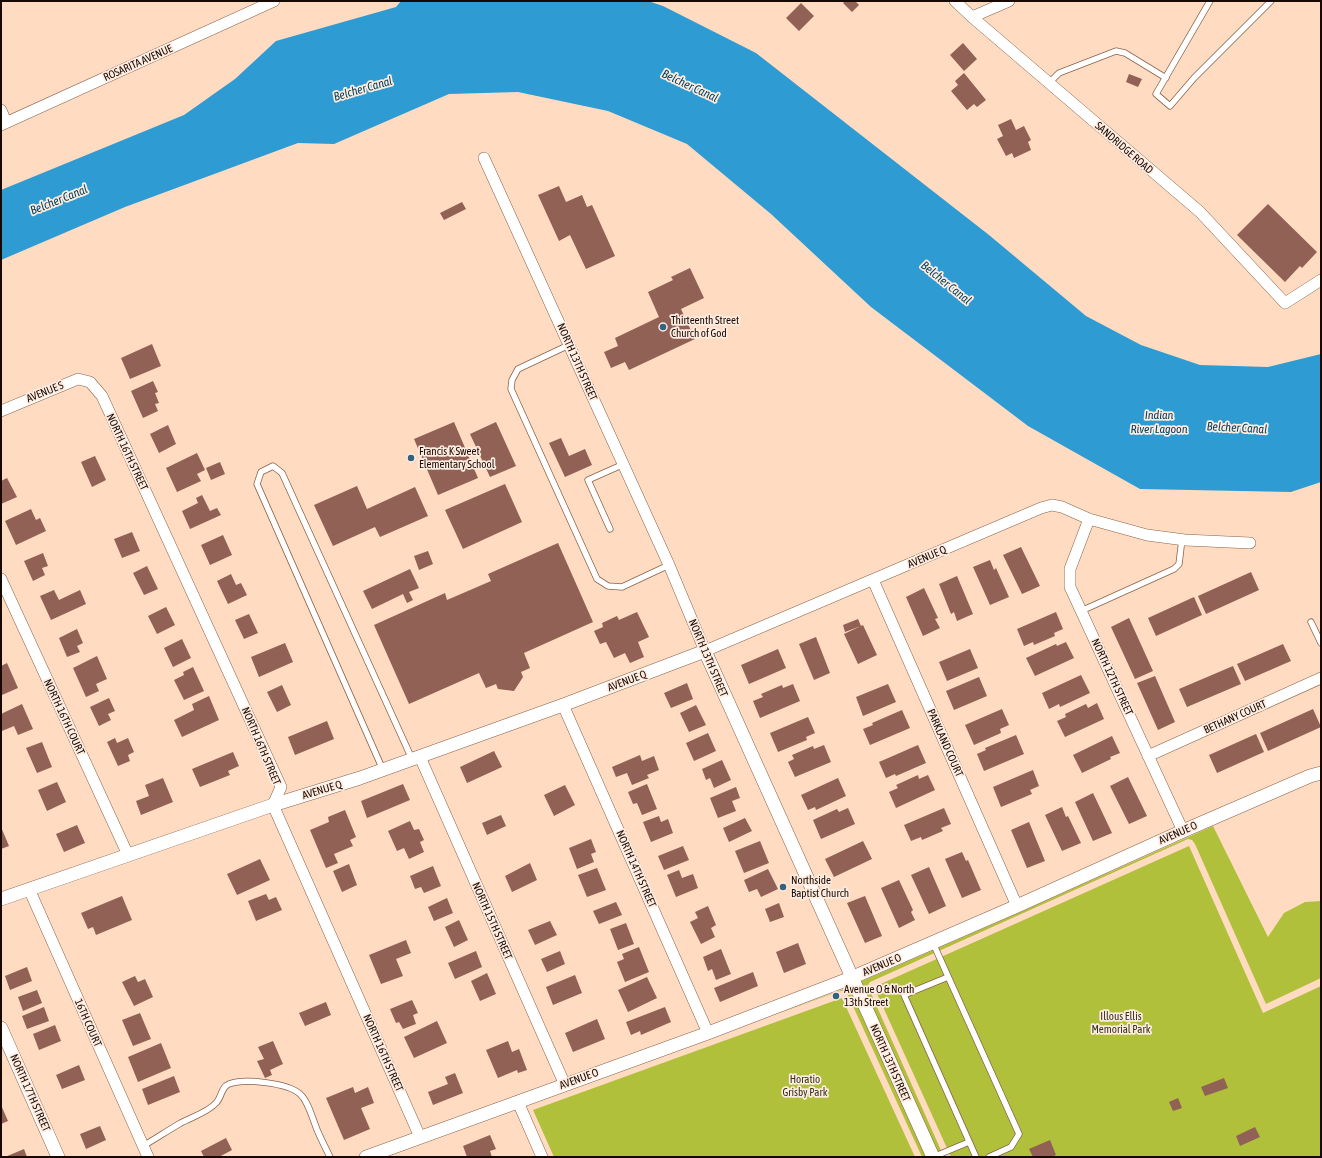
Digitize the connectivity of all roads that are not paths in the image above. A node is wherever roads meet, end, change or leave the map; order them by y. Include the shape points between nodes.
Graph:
1 (274, 1) edge
2 (955, 1) edge
3 (1009, 1) edge
4 (1210, 1) edge
5 (1271, 1) edge
6 (972, 17) junction
7 (1166, 78) junction
8 (1049, 83) junction
9 (1, 110) edge
10 (4, 124) edge
11 (484, 158) dead end
12 (1321, 280) edge
13 (569, 345) junction
14 (90, 382) joint
15 (1, 411) edge
16 (624, 464) junction
17 (1089, 519) junction
18 (610, 529) dead end
19 (1182, 539) junction
20 (1250, 543) dead end
21 (669, 565) junction
22 (1, 579) edge
23 (873, 580) junction
24 (1081, 611) junction
25 (1311, 622) dead end
26 (1321, 643) edge
27 (705, 651) junction
28 (1321, 678) edge
29 (563, 705) junction
30 (1148, 756) junction
31 (416, 758) junction
32 (383, 770) junction
33 (1321, 773) edge
34 (273, 804) junction
35 (1183, 831) junction
36 (128, 855) junction
37 (28, 889) junction
38 (1, 899) edge
39 (1017, 906) junction
40 (933, 943) junction
41 (948, 977) junction
42 (851, 978) junction
43 (1, 1028) edge
44 (708, 1033) junction
45 (565, 1085) junction
46 (518, 1102) junction
47 (420, 1137) junction
48 (969, 1142) junction
49 (143, 1146) junction
50 (58, 1157) edge
51 (148, 1157) edge
52 (330, 1157) edge
53 (366, 1157) edge
54 (542, 1157) edge
55 (933, 1157) edge
56 (976, 1157) edge
57 (989, 1157) edge

1 - 10 street, ROSARITA AVENUE
2 - 6 street, SANDRIDGE ROAD
3 - 6 street
4 - 7 lane
5 - 7 lane via 1194,78 1170,106 1156,94
6 - 8 street, SANDRIDGE ROAD
7 - 8 lane via 1125,53 1116,51 1059,73
8 - 12 street, SANDRIDGE ROAD via 1200,212 1285,303
9 - 10 street
11 - 13 street, NORTH 13TH STREET
13 - 16 street, NORTH 13TH STREET
13 - 21 lane via 518,369 512,380 511,389 597,579 608,586 622,587
14 - 15 street, AVENUE S via 78,378
14 - 34 street, NORTH 16TH STREET via 102,396 281,787
16 - 18 lane via 588,480
16 - 21 street, NORTH 13TH STREET
17 - 19 street, AVENUE Q via 1147,535
17 - 23 street, AVENUE Q via 1062,507 1052,505 1041,508
17 - 24 street, NORTH 12TH STREET via 1070,569 1070,587
19 - 20 street, AVENUE Q
19 - 24 lane via 1179,564 1174,569
21 - 27 street, NORTH 13TH STREET
22 - 36 street, NORTH 16TH COURT
23 - 27 street, AVENUE Q
23 - 39 street, PARKLAND COURT
24 - 30 street, NORTH 12TH STREET
25 - 26 lane
27 - 29 street, AVENUE Q
27 - 42 street, NORTH 13TH STREET
28 - 30 street, BETHANY COURT
29 - 31 street, AVENUE Q
29 - 44 street, NORTH 14TH STREET
30 - 35 street, NORTH 12TH STREET
31 - 32 street, AVENUE Q
31 - 32 lane via 282,473 273,466 260,472 257,484
31 - 45 street, NORTH 15TH STREET
32 - 34 street, AVENUE Q
33 - 35 street, AVENUE O
34 - 36 street, AVENUE Q
34 - 47 street, NORTH 16TH STREET
35 - 39 street, AVENUE O
36 - 37 street, AVENUE Q
37 - 38 street, AVENUE Q
37 - 49 street, 16TH COURT
39 - 40 street, AVENUE O
40 - 41 lane
40 - 42 street, AVENUE O
41 - 48 lane via 904,995
41 - 57 lane via 1019,1134 1011,1147
42 - 44 street, AVENUE O
42 - 55 street, NORTH 13TH STREET
43 - 50 street, NORTH 17TH STREET
44 - 45 street, AVENUE O
45 - 46 street, AVENUE O
46 - 47 street, AVENUE O
46 - 54 street
47 - 53 street, AVENUE O
48 - 55 lane
48 - 56 lane
49 - 51 street, 16TH COURT
49 - 52 lane via 210,1108 228,1084 268,1082 300,1094

